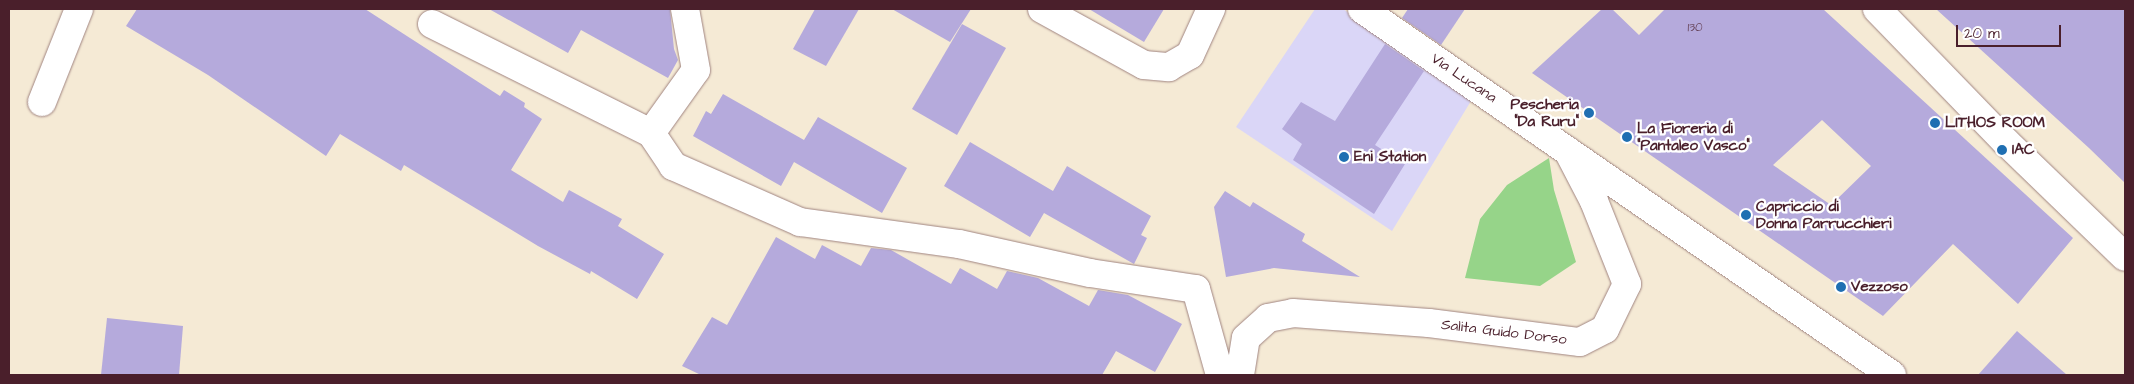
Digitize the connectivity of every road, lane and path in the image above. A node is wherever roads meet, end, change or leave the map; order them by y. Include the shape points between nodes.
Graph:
1 (79, 9) edge
2 (1042, 9) edge
3 (1212, 9) edge
4 (1362, 9) edge
5 (1877, 9) edge
6 (684, 10) edge
7 (432, 24) dead end
8 (42, 102) dead end
9 (651, 133) junction
10 (1566, 148) junction
11 (2125, 257) edge
12 (1220, 375) edge
13 (1240, 375) edge
14 (1892, 375) edge

1 - 8 street
2 - 3 street via 1144,65 1169,67 1190,55
4 - 10 street, Via Lucana
5 - 11 street via 2006,142
6 - 9 street via 696,70
7 - 9 street
9 - 12 street via 673,166 800,222 959,244 1090,273 1196,289
10 - 13 street, Salita Guido Dorso via 1594,201 1627,284 1605,329 1580,342 1429,323 1293,313 1268,318 1246,338
10 - 14 street, Via Lucana

